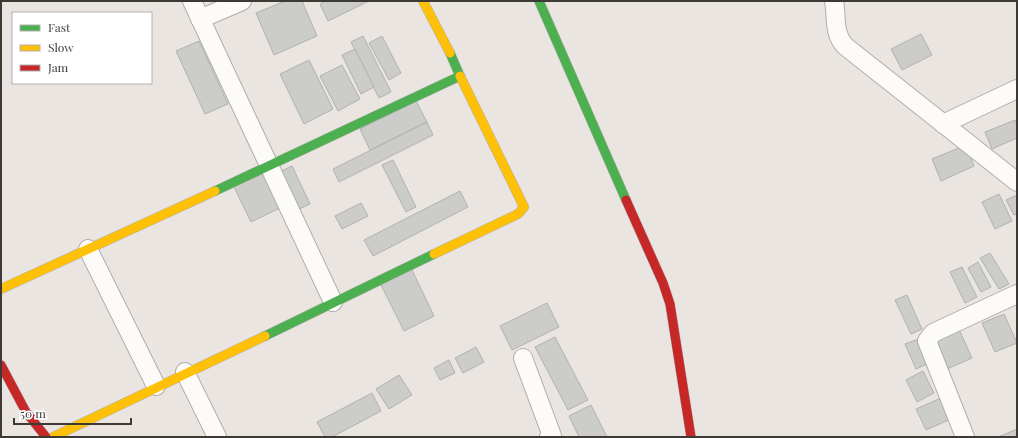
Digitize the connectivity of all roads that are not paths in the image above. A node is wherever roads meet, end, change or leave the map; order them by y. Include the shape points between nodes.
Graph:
1 (192, 1) edge
2 (242, 1) edge
3 (423, 1) edge
4 (539, 1) edge
5 (834, 1) edge
6 (200, 19) junction
7 (460, 76) junction
8 (1017, 89) edge
9 (943, 124) junction
10 (270, 166) junction
11 (1017, 182) edge
12 (88, 249) junction
13 (1, 289) edge
14 (1017, 294) edge
15 (334, 302) junction
16 (523, 358) dead end
17 (1, 365) edge
18 (185, 372) junction
19 (156, 386) junction
20 (37, 433) edge
21 (53, 437) edge
22 (217, 437) edge
23 (549, 437) edge
24 (691, 437) edge
25 (965, 437) edge

1 - 6 street
2 - 6 street
3 - 7 street
4 - 24 street via 663,283 670,304
5 - 9 street via 839,40
6 - 10 street
7 - 10 street
7 - 15 street via 524,207
8 - 9 street
9 - 11 street
10 - 12 street
10 - 15 street
12 - 13 street
12 - 19 street
14 - 25 street via 928,337 927,341
15 - 18 street
16 - 23 street via 552,436
17 - 20 street
18 - 19 street
18 - 22 street
19 - 21 street

